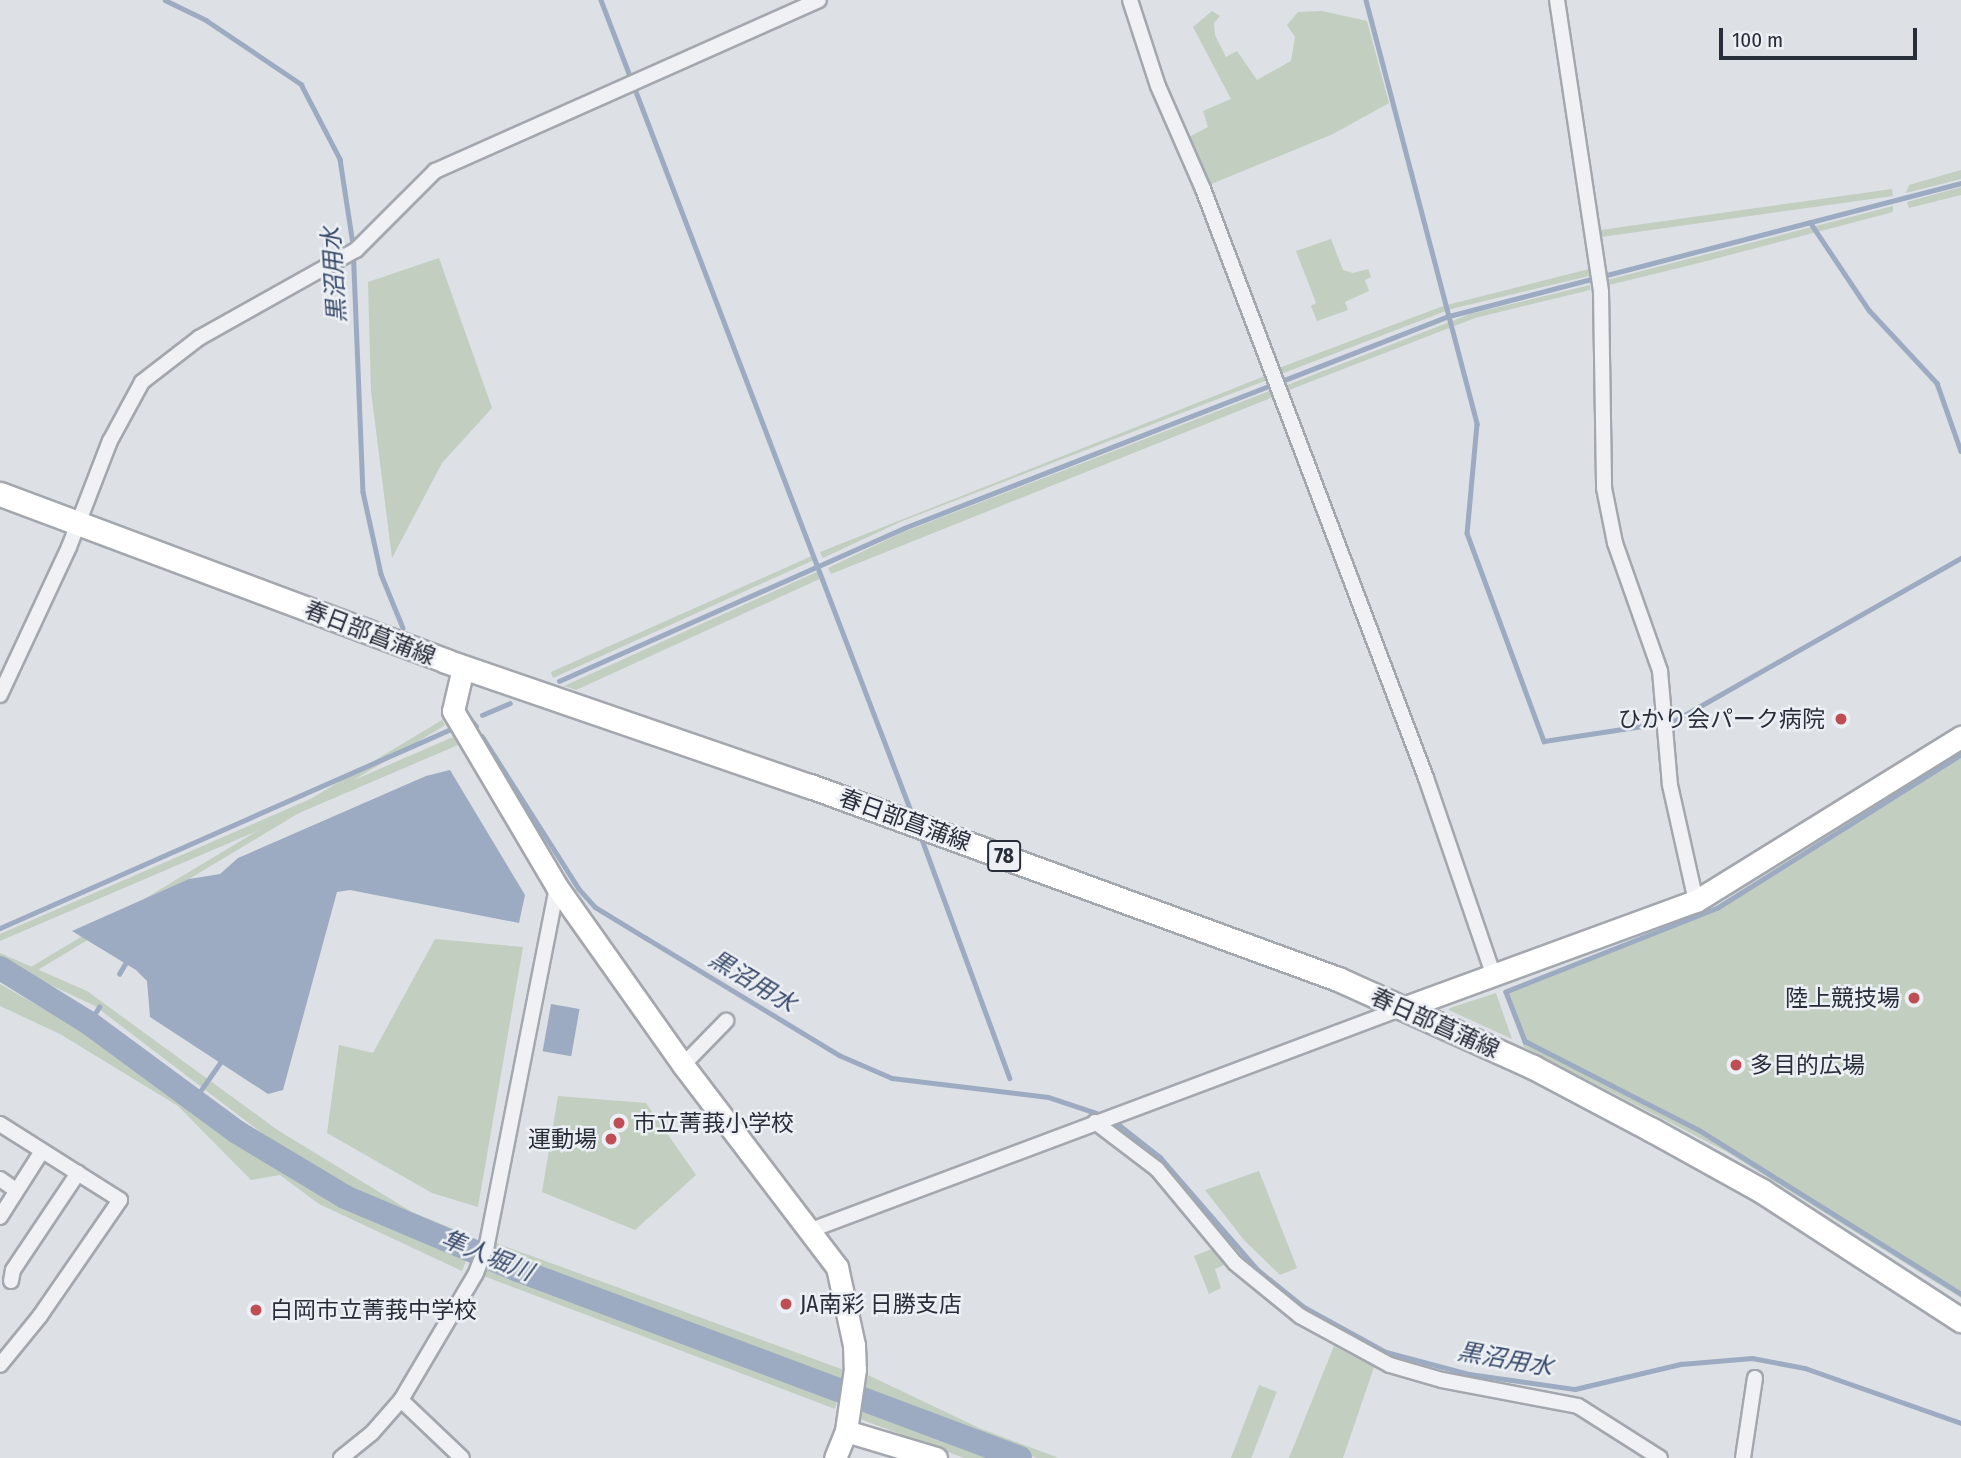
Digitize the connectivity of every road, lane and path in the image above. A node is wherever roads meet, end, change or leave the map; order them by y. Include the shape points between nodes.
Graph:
1 (819, 0) edge
2 (1130, 0) edge
3 (1557, 0) edge
4 (0, 494) edge
5 (75, 525) junction
6 (463, 668) junction
7 (2, 685) edge
8 (1961, 737) edge
9 (557, 887) junction
10 (1696, 901) junction
11 (1494, 977) junction
12 (1403, 1008) junction
13 (726, 1021) dead end
14 (684, 1065) junction
15 (1095, 1122) junction
16 (0, 1124) edge
17 (42, 1151) junction
18 (78, 1173) junction
19 (0, 1180) edge
20 (16, 1190) junction
21 (0, 1217) edge
22 (811, 1230) junction
23 (11, 1281) dead end
24 (1961, 1320) edge
25 (0, 1365) edge
26 (1755, 1378) dead end
27 (401, 1400) junction
28 (848, 1424) junction
29 (341, 1458) edge
30 (463, 1458) edge
31 (835, 1458) edge
32 (936, 1458) edge
33 (1660, 1458) edge
34 (1743, 1458) edge

1 - 5 street via 435,171 353,251 200,338 142,382 110,441
2 - 11 street via 1158,86 1203,189 1426,778
3 - 10 street via 1601,292 1604,488 1615,544 1660,671 1670,785
4 - 5 main road, 春日部菖蒲線 / 78
5 - 6 main road, 春日部菖蒲線 / 78
5 - 7 street via 69,547
6 - 9 street via 453,711
6 - 12 main road, 春日部菖蒲線 / 78 via 1111,894
8 - 10 street
9 - 14 street
9 - 27 street via 487,1244 476,1273
10 - 11 street
11 - 12 street
12 - 15 street
12 - 24 main road, 春日部菖蒲線 / 78 via 1533,1067 1686,1149 1772,1198
13 - 14 street
14 - 22 street
15 - 22 street
15 - 33 street via 1157,1169 1235,1263 1300,1316 1390,1364 1442,1380 1578,1406
16 - 17 street
17 - 18 street
17 - 20 street
18 - 23 street via 13,1270
18 - 25 street via 120,1200 40,1316
19 - 20 street
20 - 21 street
22 - 28 street via 837,1268 843,1286 854,1345
26 - 34 street
27 - 29 street via 372,1433
27 - 30 street
28 - 31 street
28 - 32 street

